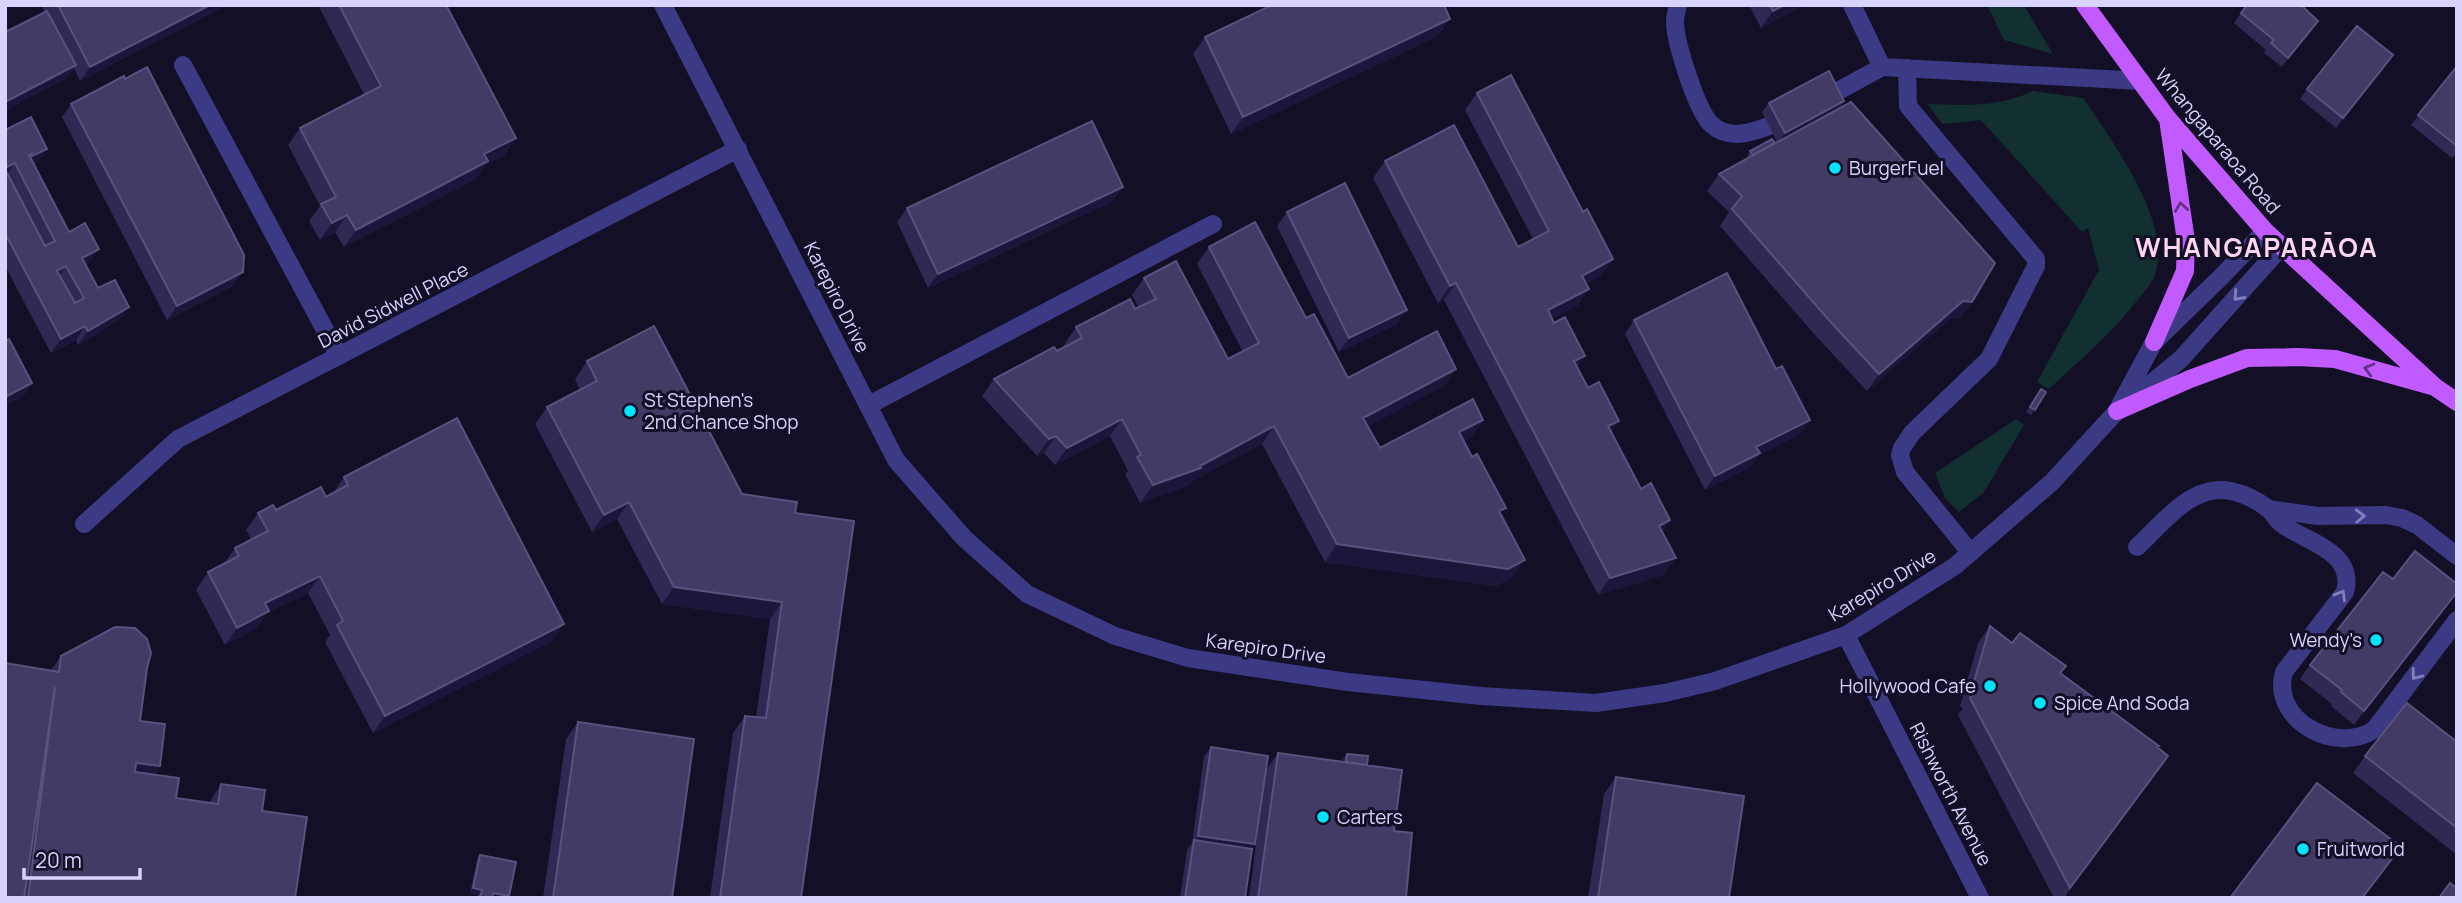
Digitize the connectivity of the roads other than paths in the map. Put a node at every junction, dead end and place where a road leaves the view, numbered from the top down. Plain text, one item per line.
1 (663, 5) edge
2 (1678, 5) edge
3 (1852, 5) edge
4 (2085, 5) edge
5 (183, 65) dead end
6 (1882, 67) junction
7 (1907, 68) junction
8 (2141, 81) junction
9 (1829, 96) edge
10 (2168, 119) junction
11 (1769, 126) edge
12 (738, 149) junction
13 (1213, 224) dead end
14 (2265, 230) junction
15 (2283, 245) junction
16 (2154, 342) junction
17 (339, 356) junction
18 (2435, 387) junction
19 (2457, 402) edge
20 (869, 405) junction
21 (2117, 411) junction
22 (2268, 509) junction
23 (84, 524) dead end
24 (2137, 547) dead end
25 (1970, 552) junction
26 (2457, 556) edge
27 (2457, 620) edge
28 (1846, 635) junction
29 (1980, 898) edge

1 - 12 street, Karepiro Drive
2 - 11 street
3 - 6 street
4 - 8 main road, Whangaparaoa Road
5 - 17 street
6 - 7 street
6 - 9 street
7 - 8 street
7 - 25 street
8 - 10 main road, Whangaparaoa Road
10 - 14 main road, Whangaparaoa Road
16 -> 10 main road
12 - 17 street, David Sidwell Place
12 - 20 street, Karepiro Drive
13 - 20 street
14 - 15 main road, Whangaparaoa Road
14 - 16 street, Karepiro Drive
15 - 18 main road, Whangaparaoa Road
15 -> 21 street, Karepiro Drive
16 - 21 street, Karepiro Drive
17 - 23 street, David Sidwell Place
18 - 19 main road, Whangaparaoa Road
18 -> 21 main road
20 - 28 street, Karepiro Drive
21 - 25 street, Karepiro Drive
22 - 24 street
22 -> 26 street
27 -> 22 street
25 - 28 street, Karepiro Drive
28 - 29 street, Rishworth Avenue

